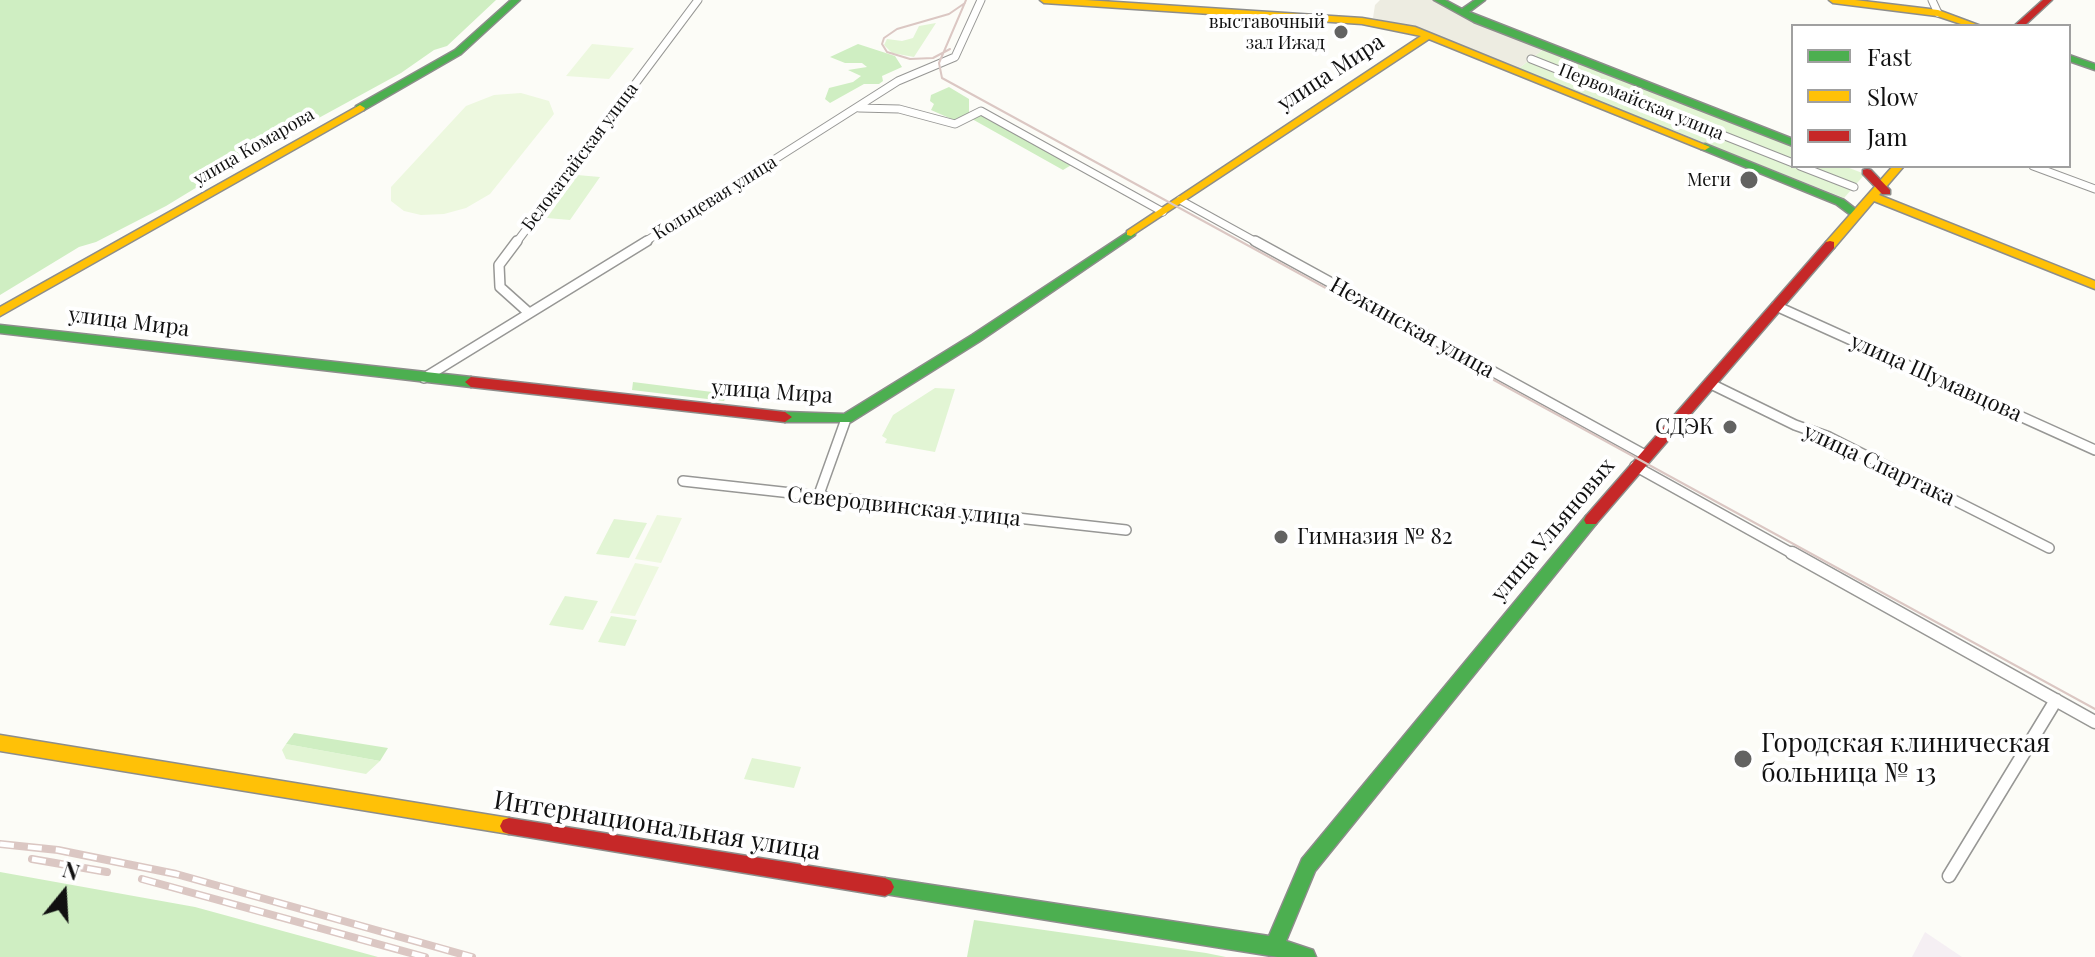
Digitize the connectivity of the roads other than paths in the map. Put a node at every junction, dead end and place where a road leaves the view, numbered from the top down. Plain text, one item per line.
1 (516, 0) edge
2 (698, 0) edge
3 (981, 0) edge
4 (1044, 0) edge
5 (1438, 0) edge
6 (1481, 0) edge
7 (1833, 0) edge
8 (2048, 0) edge
9 (1238, 6) edge
10 (1935, 6) edge
11 (1462, 13) junction
12 (1972, 24) edge
13 (2021, 24) edge
14 (1429, 35) junction
15 (1531, 59) dead end
16 (2071, 59) edge
17 (2095, 67) edge
18 (857, 108) junction
19 (1791, 142) edge
20 (1791, 162) edge
21 (1805, 168) edge
22 (1856, 168) edge
23 (2038, 168) edge
24 (1895, 170) edge
25 (1867, 172) junction
26 (1854, 187) dead end
27 (2095, 189) edge
28 (1877, 193) junction
29 (1180, 200) junction
30 (1840, 202) junction
31 (1163, 212) junction
32 (1856, 214) junction
33 (2095, 275) edge
34 (2095, 285) edge
35 (1776, 306) junction
36 (0, 312) edge
37 (529, 313) junction
38 (0, 329) edge
39 (424, 378) junction
40 (1709, 383) junction
41 (846, 419) junction
42 (2095, 450) edge
43 (1640, 460) junction
44 (683, 481) dead end
45 (818, 497) junction
46 (1126, 530) dead end
47 (2049, 548) dead end
48 (2056, 700) junction
49 (2095, 722) edge
50 (0, 743) edge
51 (1949, 876) dead end
52 (1274, 946) junction
53 (1306, 957) edge

1 - 36 main road, улица Комарова
2 - 37 street, Белокатайская улица
3 - 18 street, Кольцевая улица
4 - 9 main road, Первомайская улица
5 - 11 main road, Первомайская улица
6 - 11 main road
7 - 10 main road
8 - 13 main road
9 - 14 main road, Первомайская улица
10 - 12 main road
11 - 19 main road, Первомайская улица
14 - 29 main road, улица Мира
14 - 30 main road, Первомайская улица
15 - 20 street
16 - 17 main road
18 - 31 street
18 - 37 street, Кольцевая улица
21 - 26 street
22 - 25 main road
23 - 27 street
24 - 25 main road
24 - 28 main road, улица Ульяновых
25 - 28 main road
28 - 30 main road
28 - 32 main road, улица Ульяновых
28 - 33 main road
28 - 34 main road
29 - 31 main road, улица Мира
29 - 43 street, Нежинская улица
30 - 32 main road, Первомайская улица
31 - 41 main road, улица Мира
32 - 35 main road, улица Ульяновых
35 - 40 main road, улица Ульяновых
35 - 42 street, улица Шумавцова
37 - 39 street, Кольцевая улица
38 - 39 main road, улица Мира
39 - 41 main road, улица Мира
40 - 43 main road, улица Ульяновых
40 - 47 street, улица Спартака
41 - 45 street
43 - 48 street, Нежинская улица
43 - 52 main road, улица Ульяновых
44 - 45 street, Северодвинская улица
45 - 46 street, Северодвинская улица
48 - 49 street, Нежинская улица
48 - 51 street
50 - 52 main road, Интернациональная улица
52 - 53 main road, Интернациональная улица

